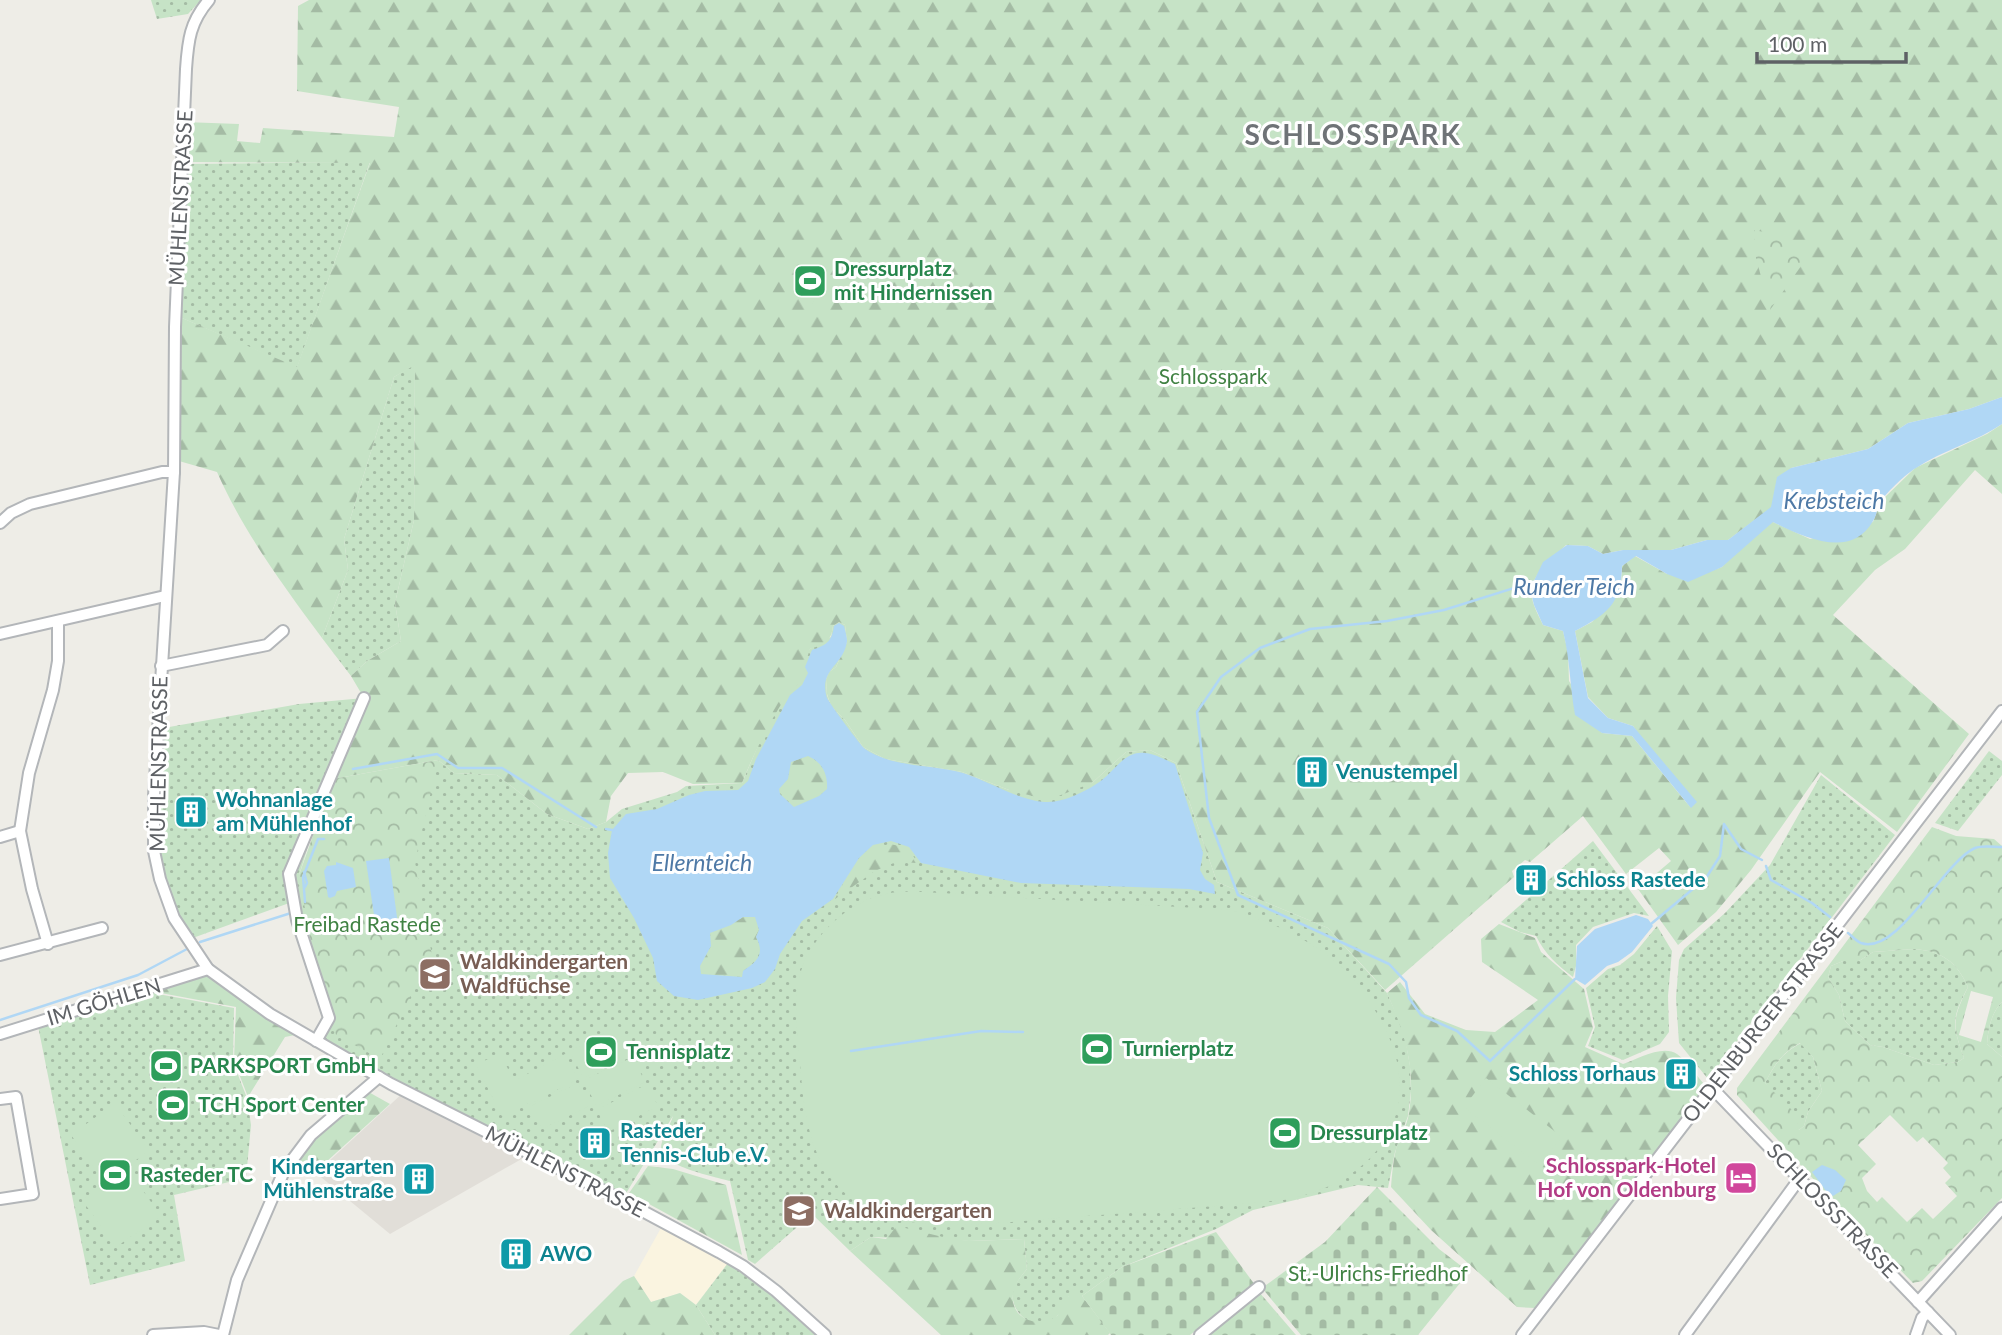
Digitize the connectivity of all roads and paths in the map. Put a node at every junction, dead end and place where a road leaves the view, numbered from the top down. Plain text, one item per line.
1 (209, 0) edge
2 (174, 472) junction
3 (0, 523) edge
4 (165, 596) junction
5 (58, 621) junction
6 (283, 631) dead end
7 (0, 634) edge
8 (161, 666) junction
9 (365, 698) dead end
10 (2002, 710) edge
11 (20, 831) junction
12 (0, 836) edge
13 (102, 928) dead end
14 (48, 944) junction
15 (0, 956) edge
16 (208, 969) junction
17 (0, 1034) edge
18 (316, 1041) junction
19 (379, 1077) junction
20 (1713, 1089) junction
21 (0, 1099) edge
22 (1800, 1178) junction
23 (0, 1199) edge
24 (2002, 1208) edge
25 (1259, 1287) dead end
26 (1918, 1302) junction
27 (1928, 1312) junction
28 (153, 1335) edge
29 (221, 1335) edge
30 (825, 1335) edge
31 (1200, 1335) edge
32 (1522, 1335) edge
33 (1685, 1335) edge
34 (1916, 1335) edge
35 (1950, 1335) edge

1 - 2 street, MÜHLENSTRASSE
2 - 3 street
2 - 4 street, MÜHLENSTRASSE
4 - 5 street
4 - 8 street, MÜHLENSTRASSE
5 - 7 street
5 - 11 street
6 - 8 street
8 - 16 street, MÜHLENSTRASSE
9 - 18 street
10 - 20 street, OLDENBURGER STRASSE
11 - 12 street
11 - 14 street
13 - 14 street
14 - 15 street
16 - 17 street, IM GÖHLEN
16 - 18 street, MÜHLENSTRASSE
18 - 19 street, MÜHLENSTRASSE
19 - 29 street
19 - 30 street, MÜHLENSTRASSE
20 - 22 street, SCHLOSSSTRASSE
20 - 32 street, OLDENBURGER STRASSE
21 - 23 street
22 - 26 street, SCHLOSSSTRASSE
22 - 33 street
24 - 26 street
25 - 31 street
26 - 27 street, SCHLOSSSTRASSE
27 - 34 street
27 - 35 street, SCHLOSSSTRASSE
28 - 29 street

